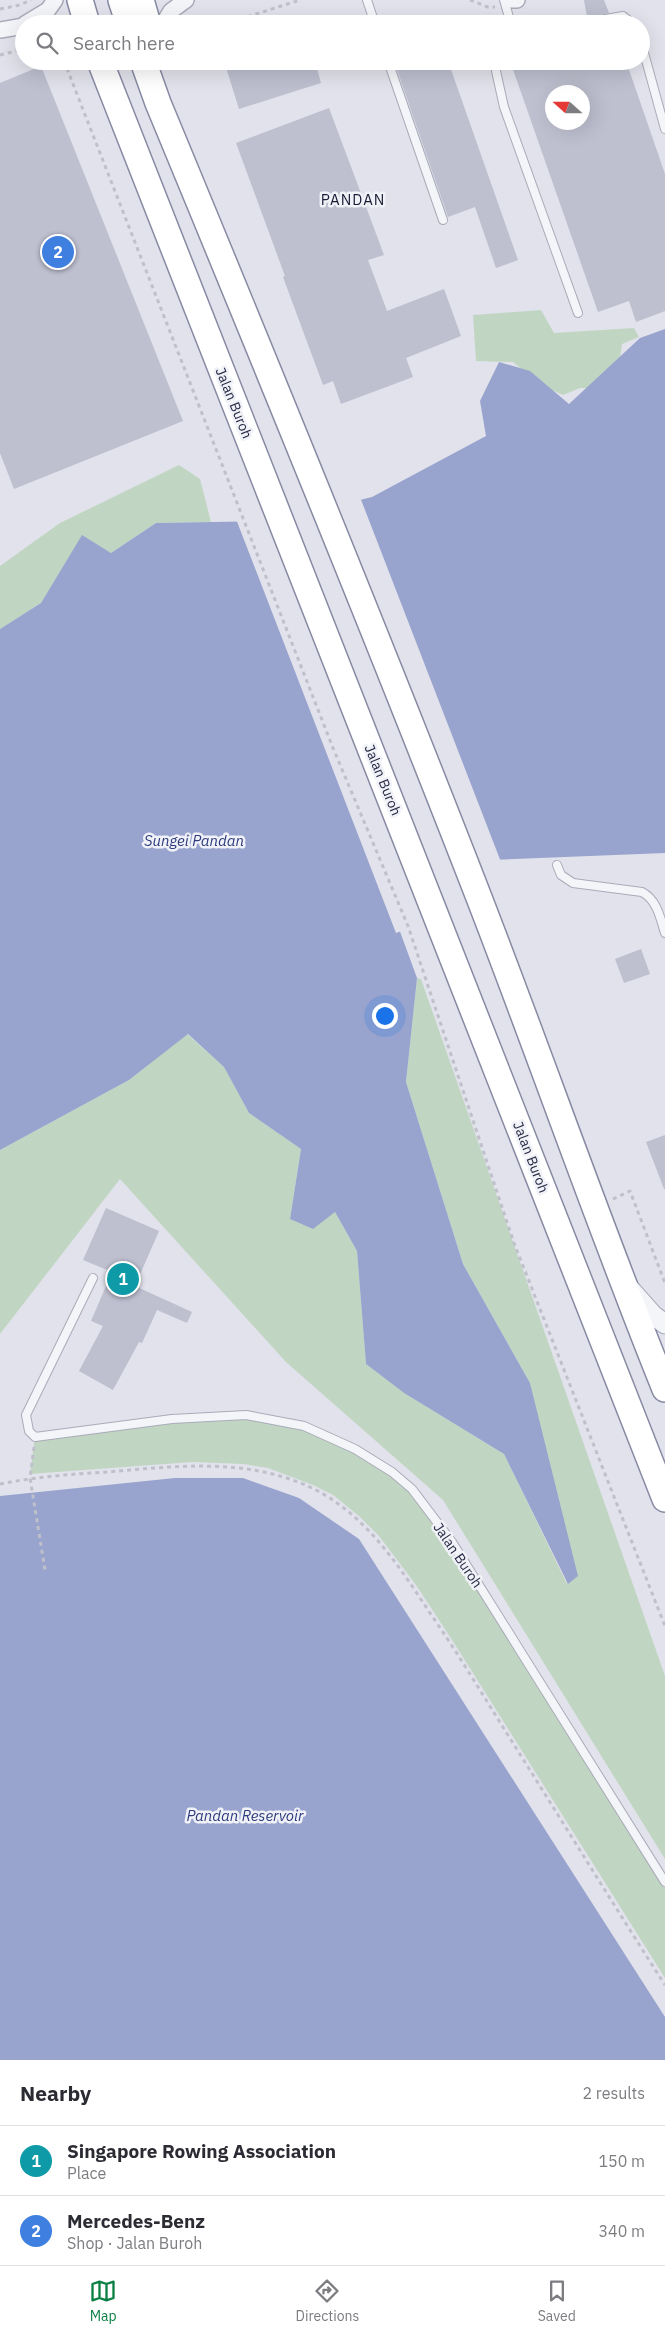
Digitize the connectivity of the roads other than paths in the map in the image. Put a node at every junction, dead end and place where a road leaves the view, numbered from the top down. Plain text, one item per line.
1 (55, 0) edge
2 (80, 0) edge
3 (120, 0) edge
4 (141, 0) edge
5 (186, 0) edge
6 (367, 0) edge
7 (509, 2) edge
8 (40, 15) edge
9 (84, 15) edge
10 (126, 15) edge
11 (145, 15) edge
12 (169, 15) edge
13 (372, 15) edge
14 (510, 15) edge
15 (15, 27) edge
16 (0, 30) edge
17 (104, 70) edge
18 (145, 70) edge
19 (161, 70) edge
20 (391, 70) edge
21 (496, 70) edge
22 (649, 70) edge
23 (158, 103) junction
24 (665, 129) edge
25 (442, 220) dead end
26 (578, 313) dead end
27 (557, 865) dead end
28 (665, 933) edge
29 (618, 1274) junction
30 (93, 1278) dead end
31 (665, 1324) edge
32 (665, 1390) edge
33 (665, 1499) edge
34 (665, 1882) edge

1 - 8 street
2 - 9 highway
3 - 10 highway
4 - 11 highway
5 - 12 street
6 - 13 lane
7 - 14 lane
15 - 16 street
17 - 33 highway, Jalan Buroh
18 - 23 highway
19 - 23 highway
20 - 25 lane
21 - 26 lane
22 - 24 lane
23 - 29 highway
27 - 28 lane
29 - 31 street
29 - 32 highway
30 - 34 lane, Jalan Buroh

